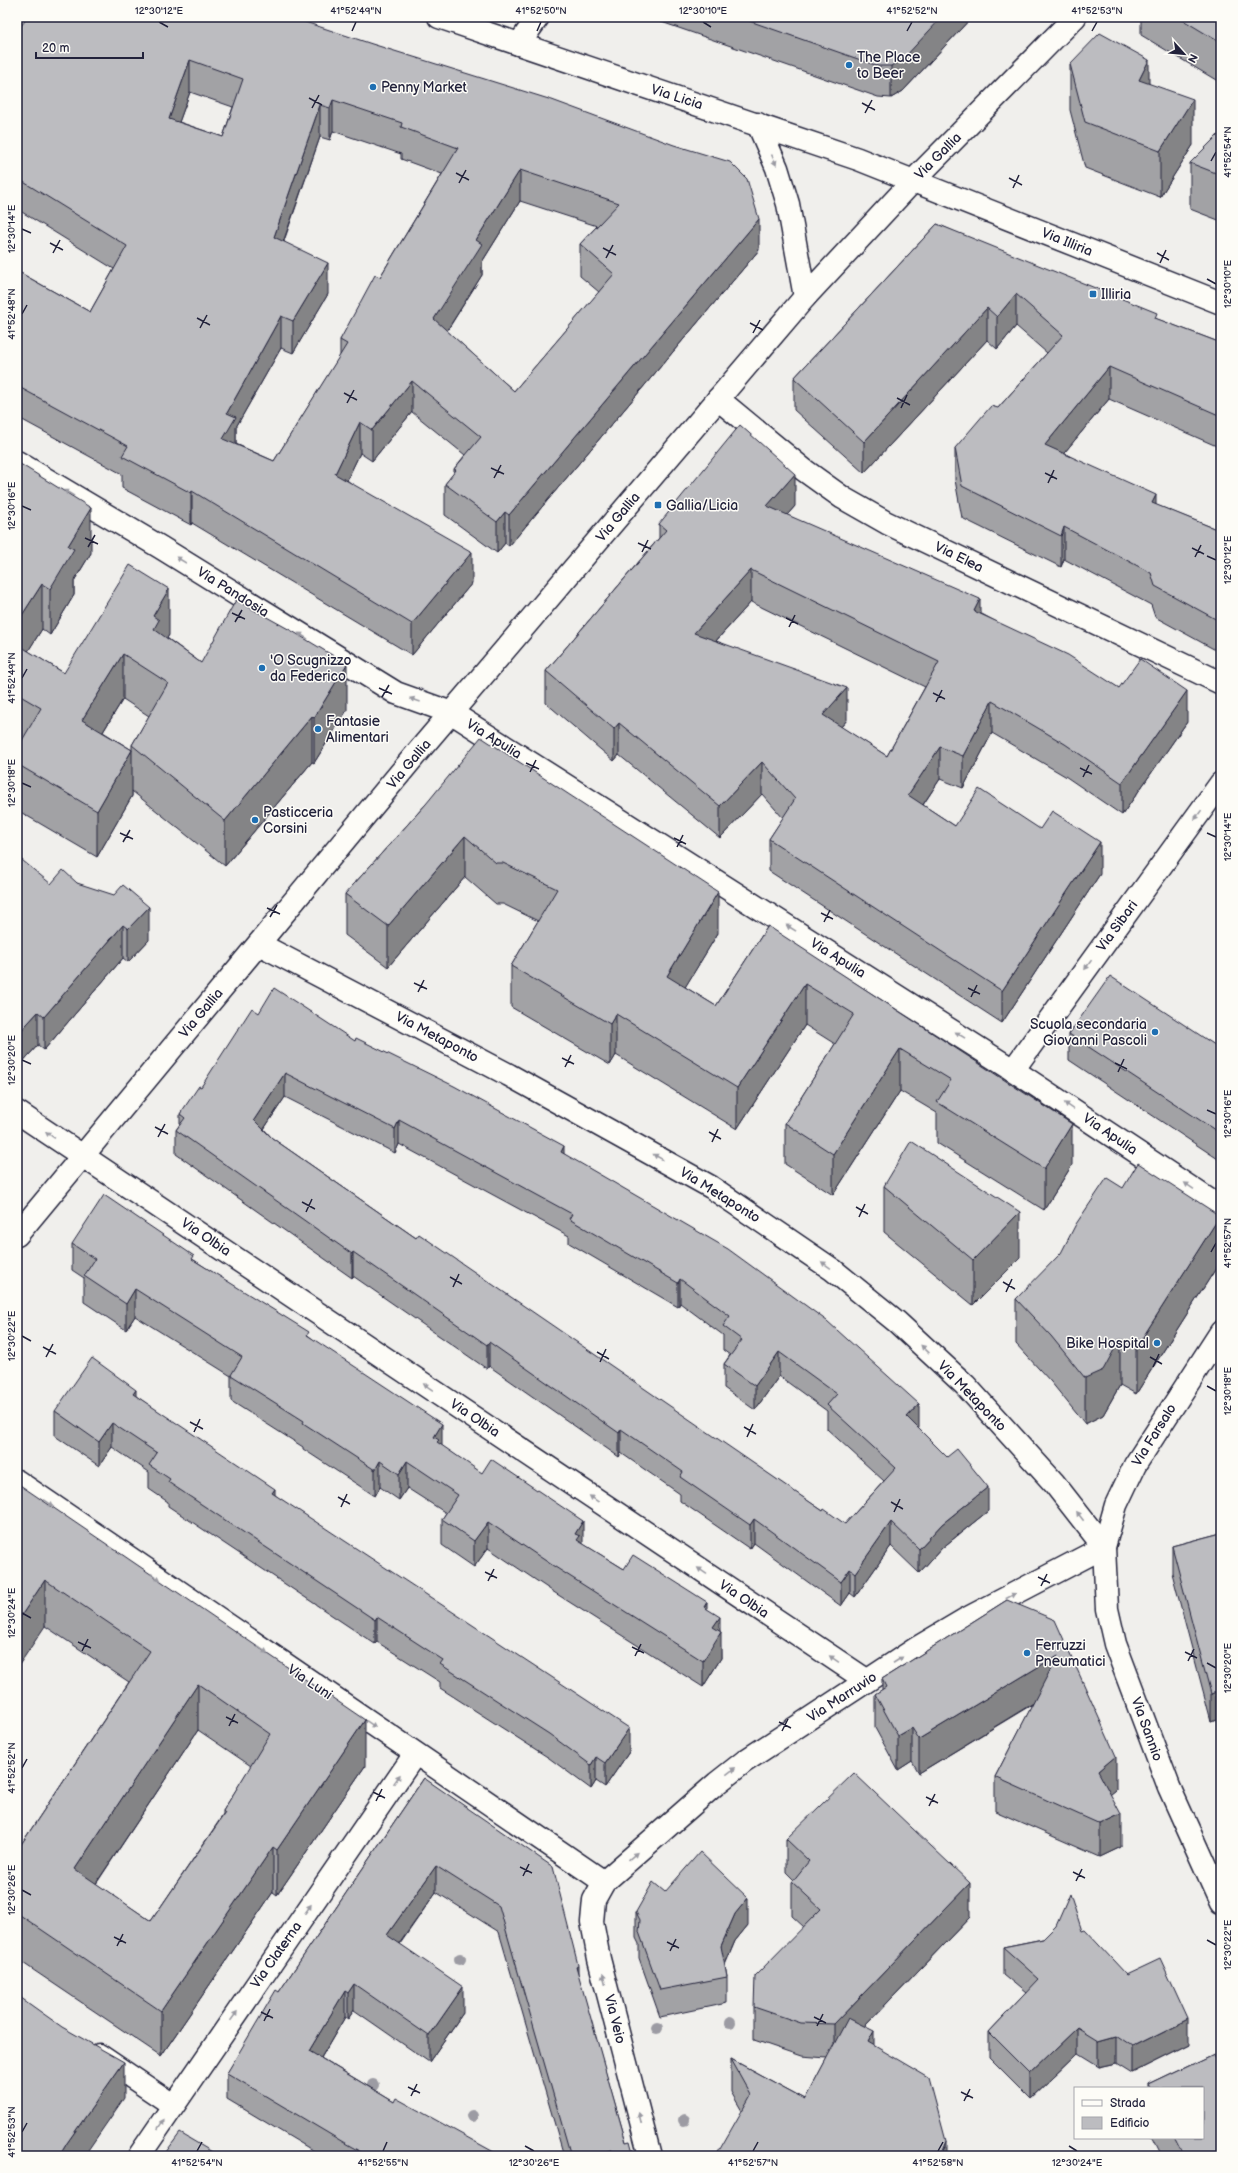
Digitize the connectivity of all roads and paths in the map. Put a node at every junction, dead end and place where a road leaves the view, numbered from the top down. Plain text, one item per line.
1 (439, 17) edge
2 (538, 17) edge
3 (1075, 17) edge
4 (520, 44) junction
5 (758, 124) junction
6 (913, 181) junction
7 (806, 297) junction
8 (1221, 303) edge
9 (718, 399) junction
10 (17, 462) edge
11 (1221, 683) edge
12 (452, 713) junction
13 (1221, 783) edge
14 (259, 944) junction
15 (1014, 1070) junction
16 (17, 1112) edge
17 (83, 1157) junction
18 (1221, 1208) edge
19 (17, 1235) edge
20 (1221, 1332) edge
21 (17, 1481) edge
22 (1104, 1547) junction
23 (866, 1680) junction
24 (415, 1754) junction
25 (604, 1882) junction
26 (1221, 1902) edge
27 (83, 2044) edge
28 (173, 2105) junction
29 (139, 2156) edge
30 (650, 2156) edge

1 - 4 street, Via Licia
2 - 4 street
3 - 6 street, Via Gallia
4 - 5 street, Via Licia
5 - 6 street, Via Licia
5 -> 7 street
6 - 7 street, Via Gallia
6 - 8 street, Via Illiria
7 - 9 street, Via Gallia
9 - 11 street, Via Elea
9 - 12 street, Via Gallia
12 -> 10 street, Via Pandosia
12 - 14 street, Via Gallia
15 -> 12 street, Via Apulia
13 -> 15 street, Via Sibari
14 - 17 street, Via Gallia
22 -> 14 street, Via Metaponto
18 -> 15 street, Via Apulia
17 -> 16 street, Via Olbia
17 - 19 street, Via Gallia
23 -> 17 street, Via Olbia
20 - 22 street, Via Farsalo
21 -> 24 street, Via Luni
23 -> 22 street, Via Marruvio
22 - 26 street, Via Sannio
25 -> 23 street, Via Marruvio
24 - 25 street, Via Luni
28 -> 24 street, Via Claterna
30 -> 25 street, Via Veio
27 - 28 street
29 -> 28 street, Via Claterna

